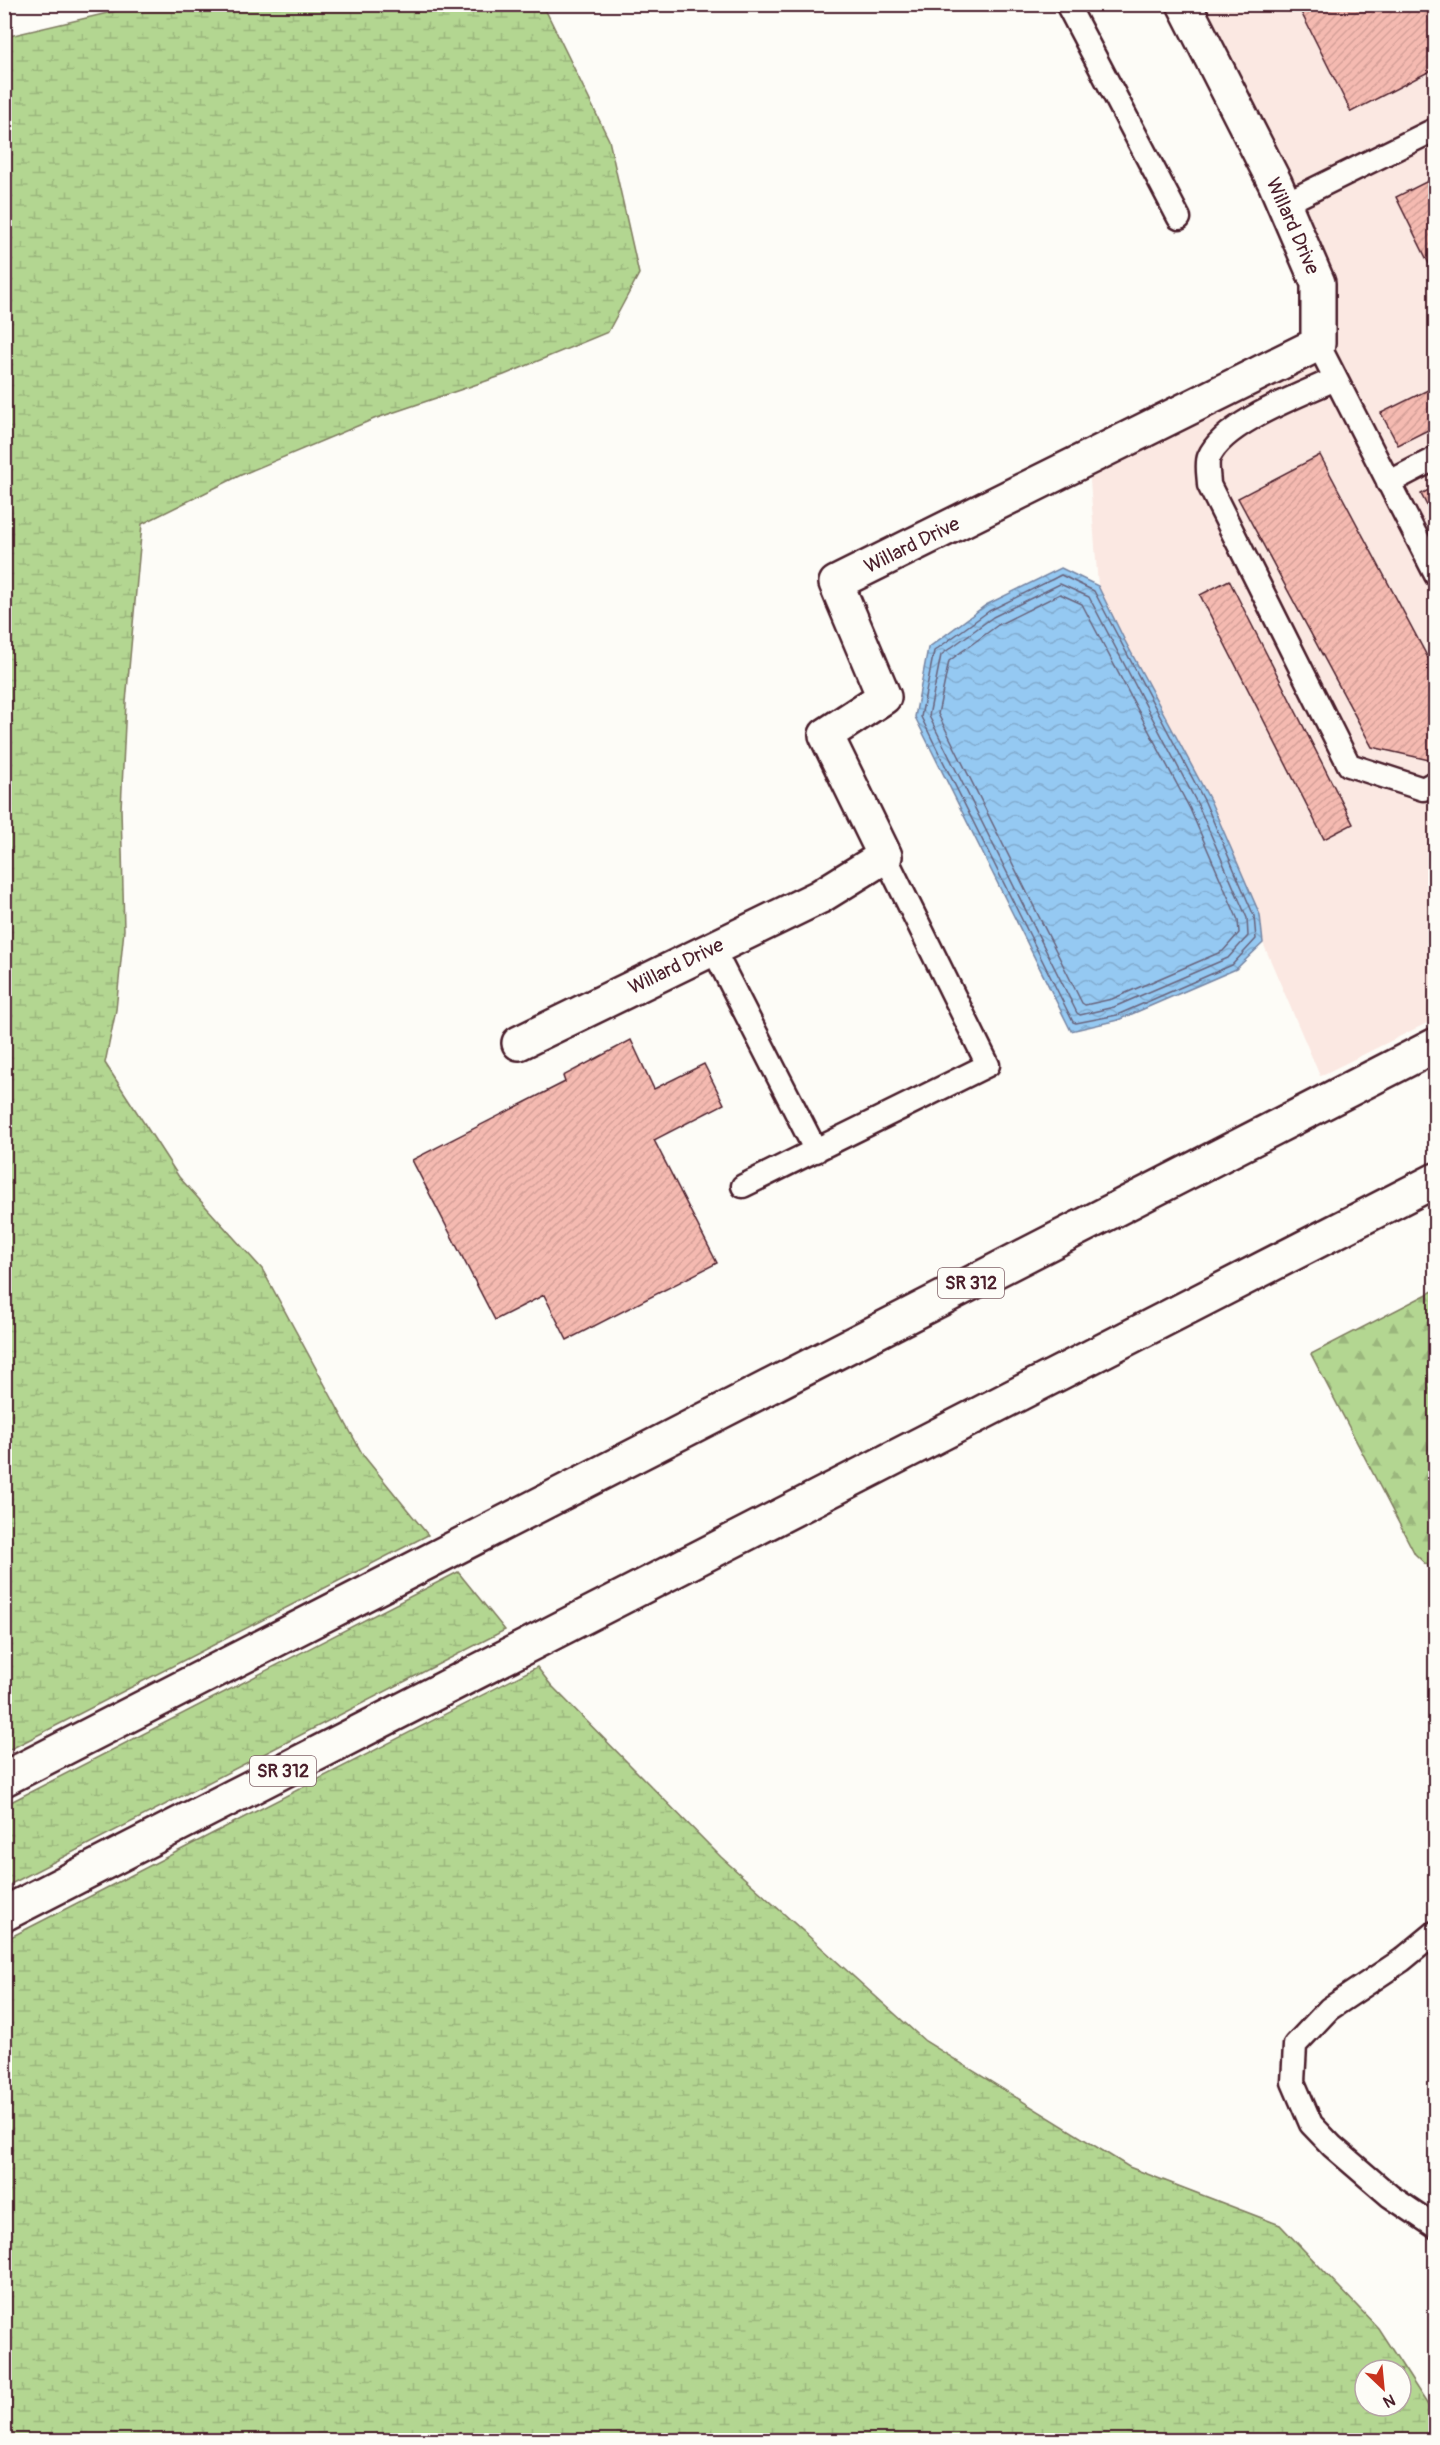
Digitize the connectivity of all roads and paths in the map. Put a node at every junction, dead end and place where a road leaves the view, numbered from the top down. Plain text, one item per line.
1 (1067, 4) edge
2 (1184, 4) edge
3 (1436, 129) edge
4 (1284, 204) junction
5 (1179, 218) dead end
6 (1318, 344) junction
7 (1335, 379) junction
8 (1436, 458) edge
9 (1388, 483) junction
10 (1432, 560) edge
11 (1436, 782) edge
12 (885, 856) junction
13 (713, 949) junction
14 (519, 1043) dead end
15 (1436, 1046) edge
16 (816, 1150) junction
17 (1436, 1180) edge
18 (743, 1186) dead end
19 (4, 1779) edge
20 (4, 1914) edge
21 (1436, 1932) edge
22 (1436, 2228) edge

1 - 5 lane
2 - 4 main road, Willard Drive
3 - 4 lane
4 - 6 main road, Willard Drive
6 - 7 lane
6 - 12 main road, Willard Drive
7 - 9 lane
7 - 11 lane
8 - 9 lane
9 - 10 lane
12 - 13 main road, Willard Drive
12 - 16 lane
13 - 14 main road, Willard Drive
13 - 16 lane
15 - 19 main road, SR 312
16 - 18 lane
17 - 20 main road, SR 312
21 - 22 lane

